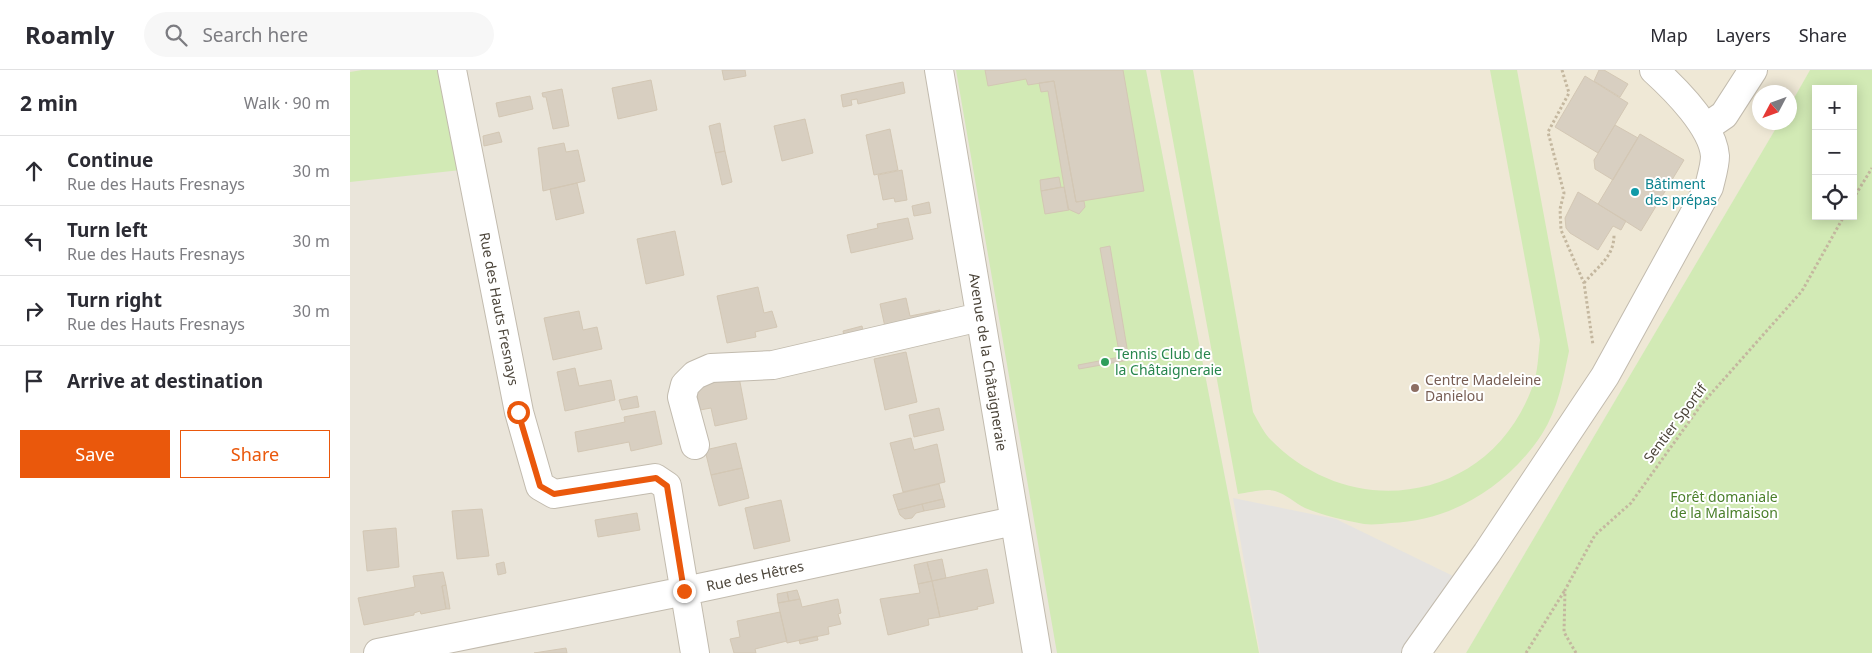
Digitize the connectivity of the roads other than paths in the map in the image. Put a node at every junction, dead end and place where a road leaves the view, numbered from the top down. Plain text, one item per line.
1 (452, 70) edge
2 (939, 70) edge
3 (1654, 70) edge
4 (1753, 70) edge
5 (1705, 128) junction
6 (980, 317) junction
7 (695, 444) dead end
8 (1014, 520) junction
9 (684, 591) junction
10 (378, 653) edge
11 (695, 653) edge
12 (1038, 653) edge
13 (1416, 653) edge

1 - 9 street, Rue des Hauts Fresnays
2 - 6 street, Avenue de la Châtaigneraie
3 - 5 street
4 - 5 street
5 - 13 street
6 - 7 street
6 - 8 street, Avenue de la Châtaigneraie
8 - 9 street, Rue des Hêtres
8 - 12 street, Avenue de la Châtaigneraie
9 - 10 street, Rue des Hêtres
9 - 11 street, Rue des Hauts Fresnays

